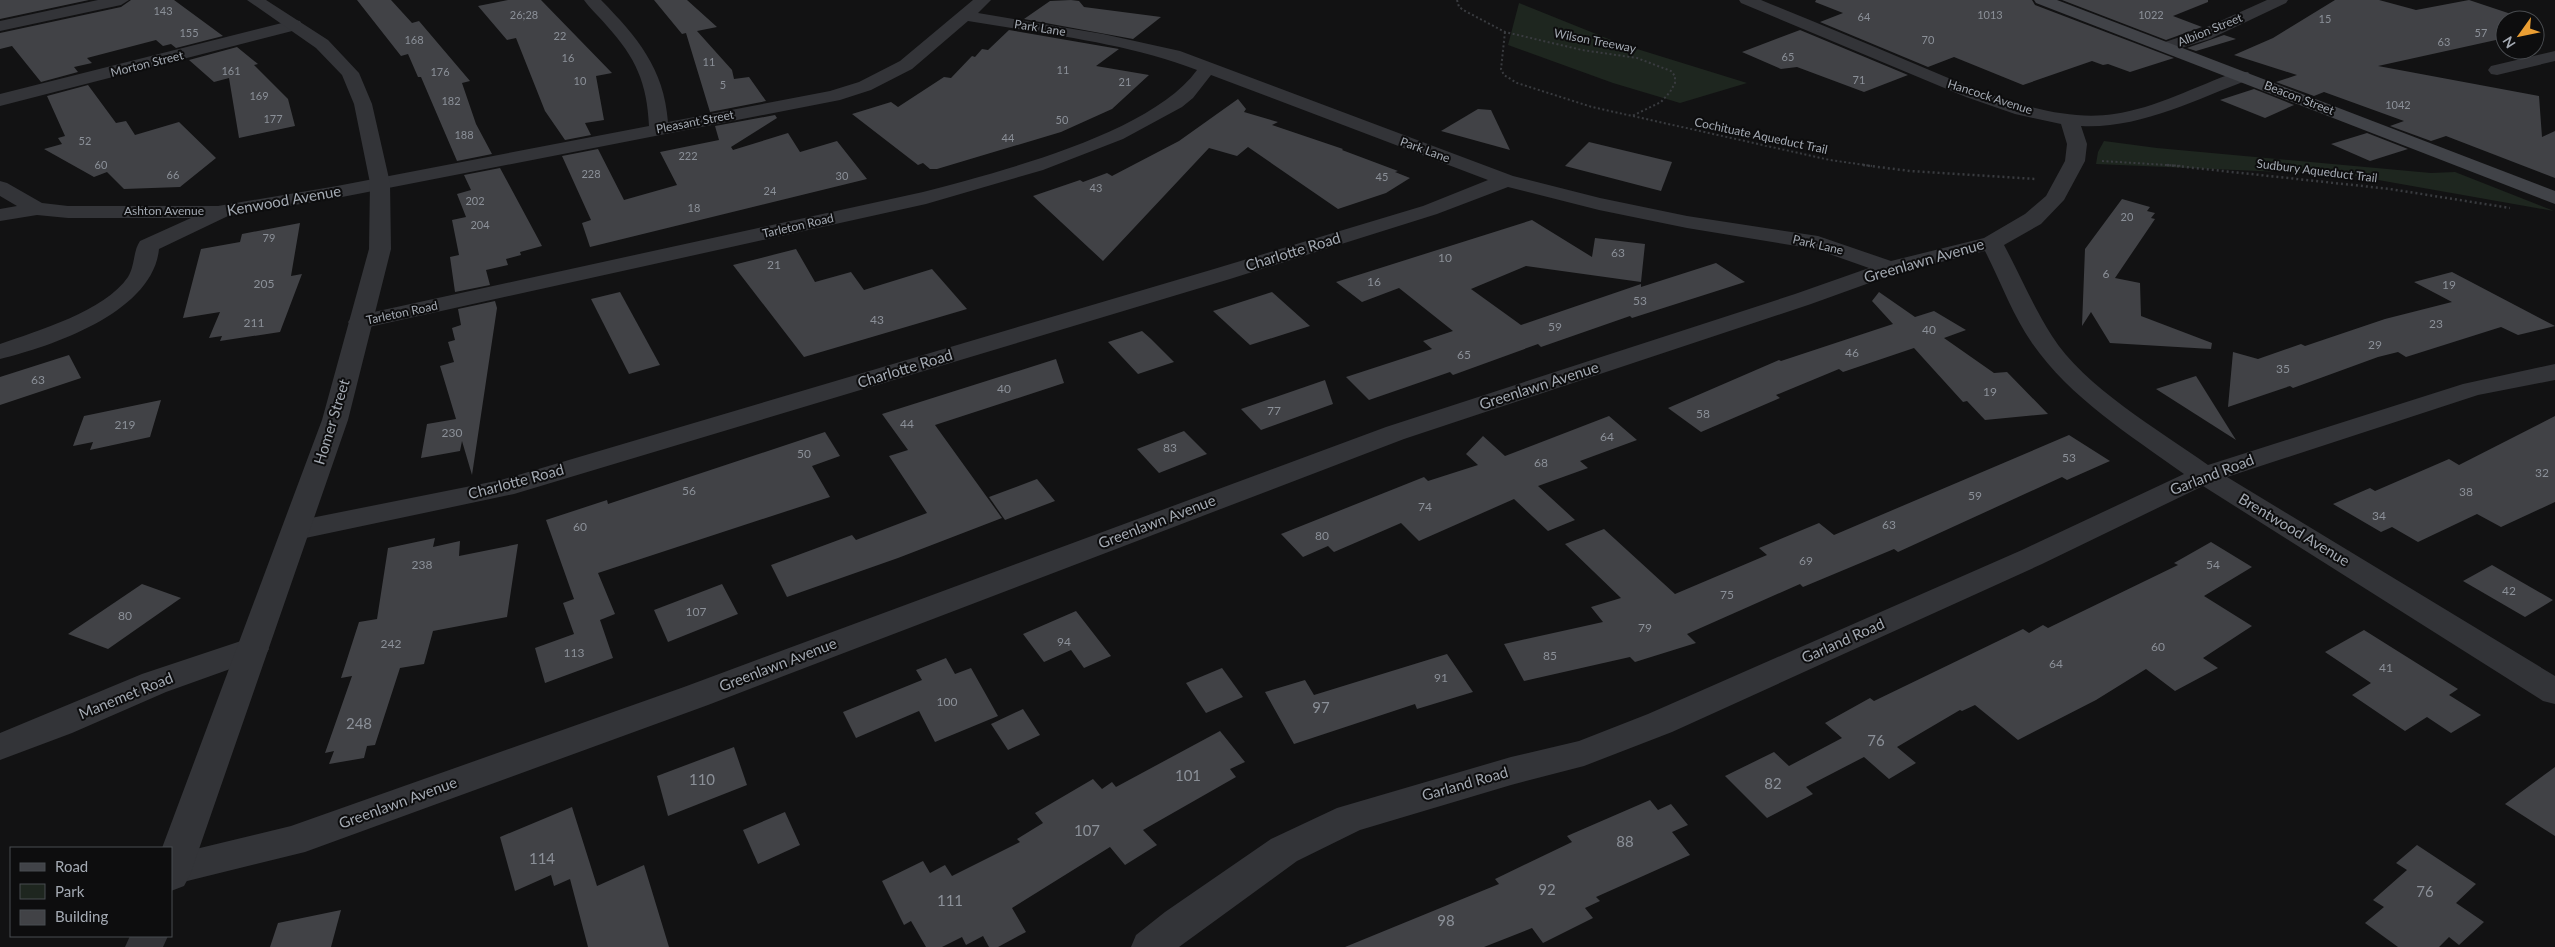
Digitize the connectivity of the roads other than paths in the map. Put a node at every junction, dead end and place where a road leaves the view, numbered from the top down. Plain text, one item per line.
1 (121, 0) edge
2 (254, 0) edge
3 (592, 0) edge
4 (1747, 0) edge
5 (2042, 0) edge
6 (2280, 0) edge
7 (973, 5) edge
8 (294, 24) junction
9 (0, 26) edge
10 (2168, 48) junction
11 (2555, 56) edge
12 (1208, 67) junction
13 (2497, 70) dead end
14 (2242, 76) junction
15 (0, 100) edge
16 (2069, 118) junction
17 (659, 130) junction
18 (1506, 180) junction
19 (380, 183) junction
20 (0, 187) edge
21 (2555, 198) edge
22 (37, 209) junction
23 (222, 211) junction
24 (106, 212) junction
25 (0, 215) edge
26 (1992, 242) junction
27 (148, 246) junction
28 (1889, 268) junction
29 (360, 322) junction
30 (0, 352) edge
31 (2555, 372) edge
32 (2204, 475) junction
33 (296, 530) junction
34 (253, 649) junction
35 (2555, 692) edge
36 (0, 746) edge
37 (172, 873) edge
38 (1150, 947) edge

1 - 9 street
2 - 8 street, Homer Street
3 - 17 street
4 - 16 street, Hancock Avenue
5 - 10 main road, Beacon Street
6 - 10 street, Albion Street
7 - 12 street, Park Lane
7 - 17 street, Pleasant Street
8 - 15 street, Morton Street
8 - 19 street, Homer Street
10 - 14 main road, Beacon Street
11 - 13 street
12 - 18 street, Park Lane
12 - 29 street, Tarleton Road
14 - 16 street, Hancock Avenue
14 - 21 main road, Beacon Street
16 - 26 street, Greenlawn Avenue
17 - 19 street, Pleasant Street
18 - 28 street, Park Lane
18 - 33 street, Charlotte Road
19 - 23 street, Kenwood Avenue
19 - 29 street, Homer Street
20 - 22 street, Ashton Avenue
22 - 24 street, Ashton Avenue
22 - 25 street
23 - 24 street, Ashton Avenue
23 - 27 street, Kenwood Avenue
24 - 27 street, Ashton Avenue
26 - 28 street, Greenlawn Avenue
26 - 32 street, Brentwood Avenue
27 - 30 street
28 - 37 street, Greenlawn Avenue
29 - 33 street, Homer Street
31 - 32 street, Garland Road
32 - 35 street, Brentwood Avenue
32 - 38 street, Garland Road
33 - 34 street, Homer Street
34 - 36 street, Manemet Road
34 - 37 street, Homer Street

